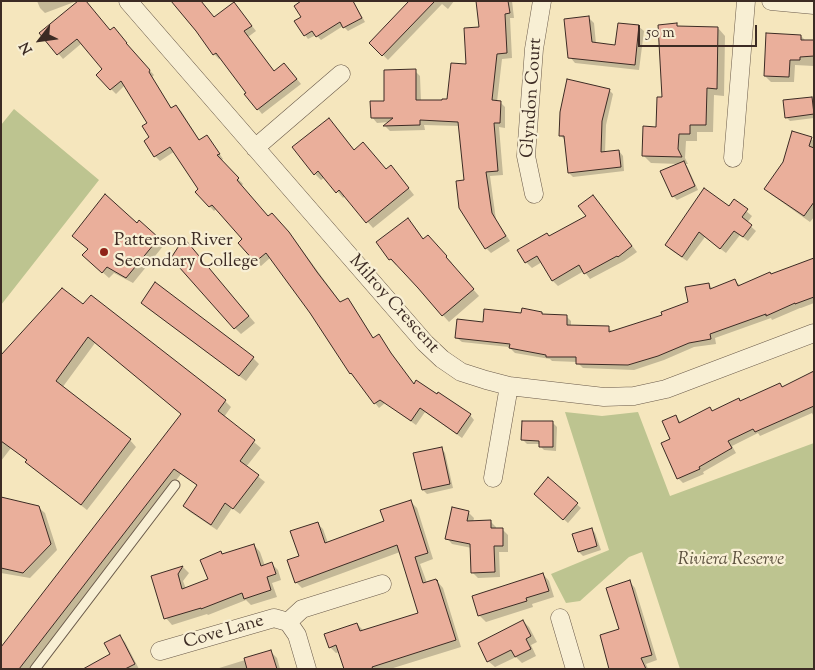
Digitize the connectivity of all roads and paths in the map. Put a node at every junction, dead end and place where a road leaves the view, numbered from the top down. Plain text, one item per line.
1 (128, 1) edge
2 (542, 1) edge
3 (746, 1) edge
4 (771, 1) edge
5 (814, 5) edge
6 (341, 74) dead end
7 (255, 148) junction
8 (733, 158) dead end
9 (534, 194) dead end
10 (814, 333) edge
11 (509, 386) junction
12 (494, 478) dead end
13 (174, 485) dead end
14 (382, 584) dead end
15 (560, 618) dead end
16 (288, 622) junction
17 (160, 652) dead end
18 (35, 669) edge
19 (307, 669) edge
20 (575, 669) edge

1 - 7 street, Milroy Crescent
2 - 9 street, Glyndon Court
3 - 8 street
4 - 5 street
6 - 7 street
7 - 11 street, Milroy Crescent
10 - 11 street, Milroy Crescent
11 - 12 street
13 - 18 lane
14 - 16 street, Cove Lane
15 - 20 street
16 - 17 street, Cove Lane
16 - 19 street, Cove Lane

